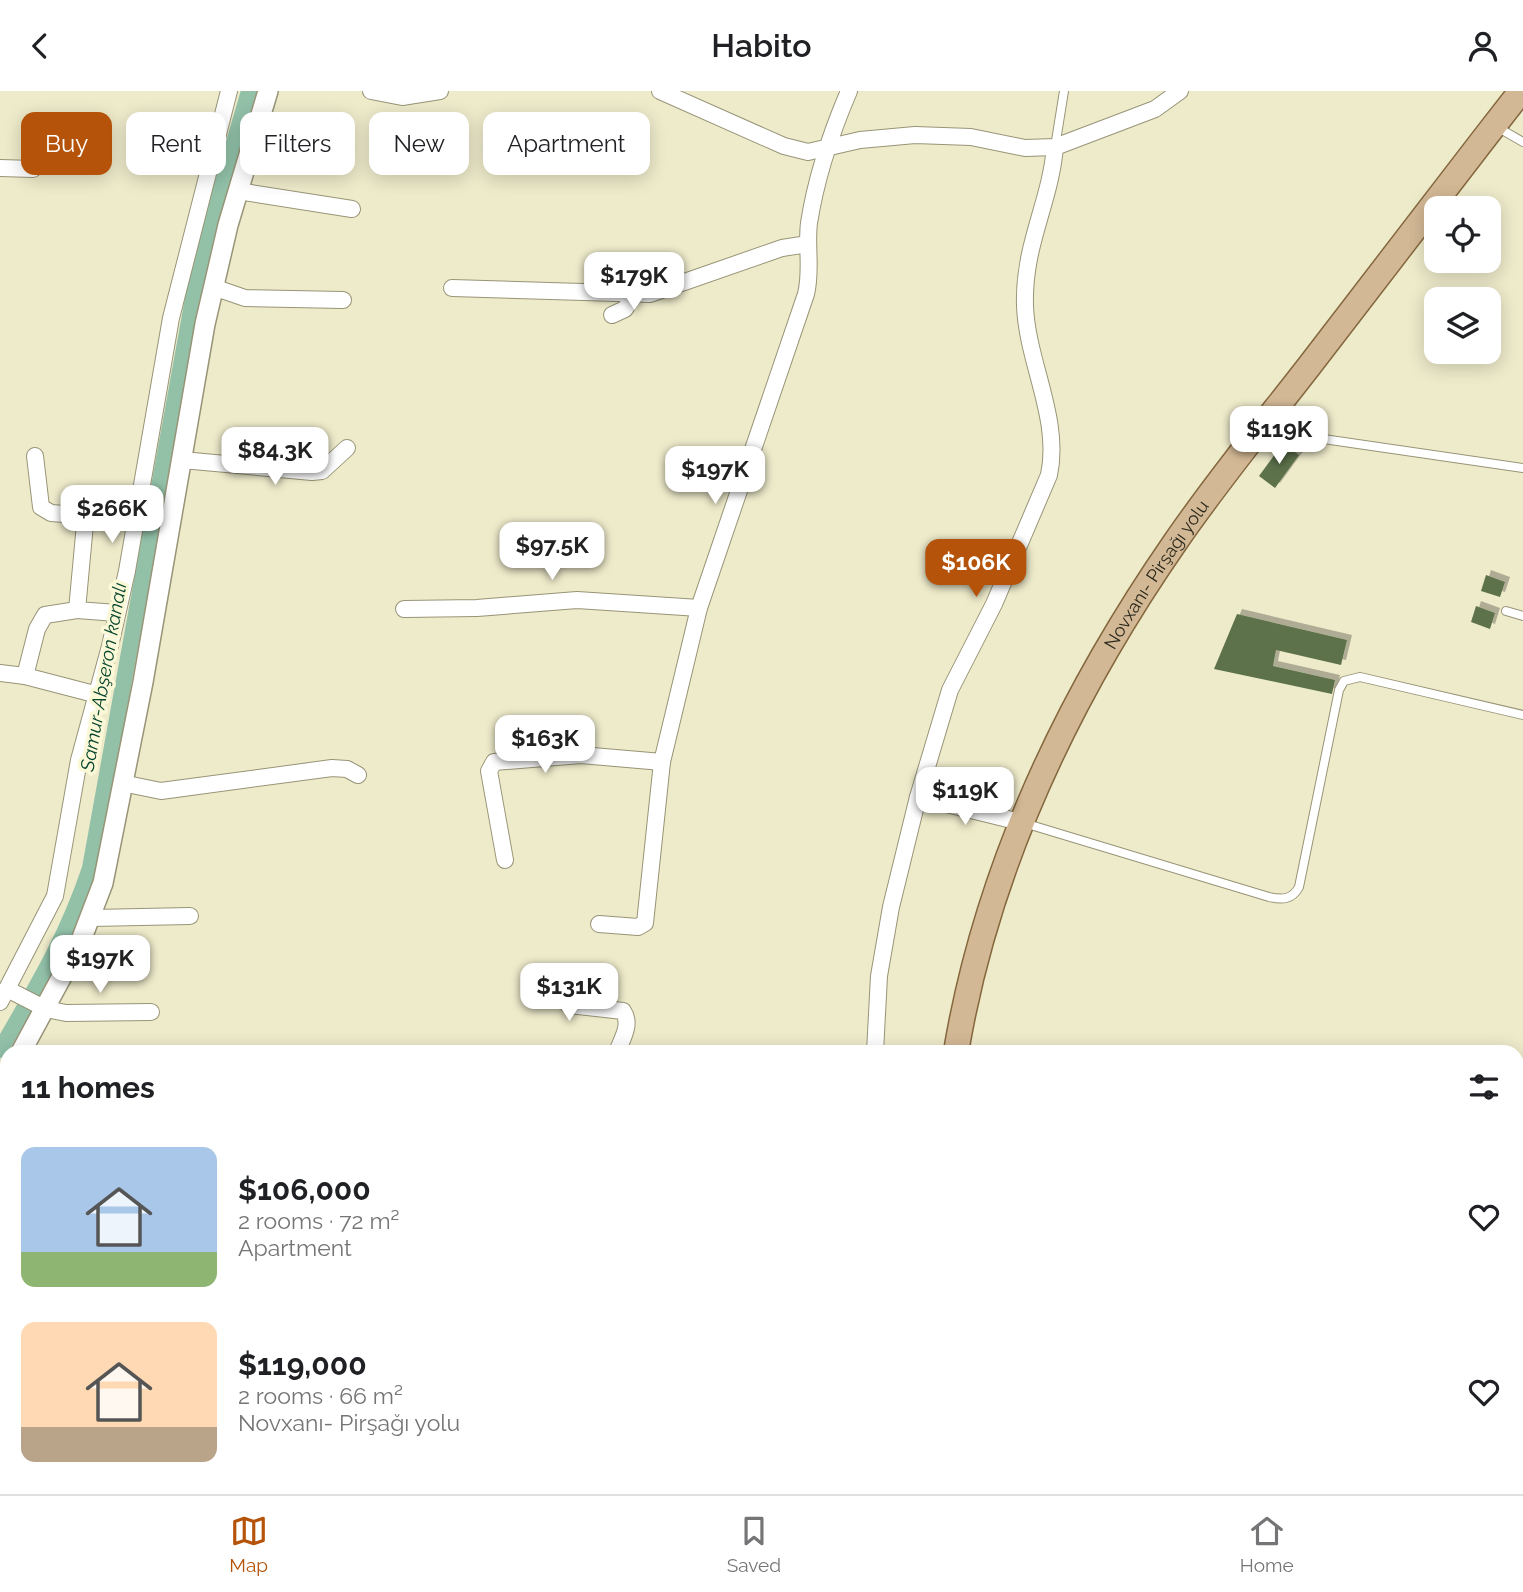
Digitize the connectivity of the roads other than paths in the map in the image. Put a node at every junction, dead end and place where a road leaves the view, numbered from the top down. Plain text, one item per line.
1 (229, 91) edge
2 (268, 91) edge
3 (371, 91) edge
4 (440, 91) edge
5 (660, 91) edge
6 (849, 91) edge
7 (1064, 91) edge
8 (1180, 91) edge
9 (1521, 91) edge
10 (1495, 125) junction
11 (1523, 142) edge
12 (1055, 147) junction
13 (826, 149) junction
14 (0, 168) edge
15 (21, 169) edge
16 (238, 191) junction
17 (352, 209) dead end
18 (808, 244) junction
19 (213, 287) junction
20 (452, 288) dead end
21 (634, 294) junction
22 (343, 300) dead end
23 (612, 315) dead end
24 (1268, 419) junction
25 (347, 448) dead end
26 (35, 456) dead end
27 (182, 460) junction
28 (1523, 468) edge
29 (699, 608) junction
30 (404, 609) dead end
31 (77, 610) junction
32 (1506, 611) dead end
33 (117, 613) junction
34 (1523, 616) edge
35 (0, 673) edge
36 (25, 676) junction
37 (98, 695) junction
38 (1523, 715) edge
39 (662, 762) junction
40 (358, 775) dead end
41 (122, 783) junction
42 (918, 797) junction
43 (1020, 822) junction
44 (505, 860) dead end
45 (190, 916) dead end
46 (92, 918) junction
47 (599, 924) dead end
48 (560, 976) dead end
49 (4, 996) edge
50 (46, 1009) junction
51 (150, 1012) dead end
52 (25, 1045) edge
53 (620, 1045) edge
54 (875, 1045) edge
55 (958, 1045) edge

1 - 33 street
2 - 16 street
3 - 4 street
5 - 13 street
6 - 13 street
7 - 12 lane
8 - 12 street
9 - 10 main road, Novxanı- Pirşağı yolu
10 - 11 lane
10 - 24 main road, Novxanı- Pirşağı yolu
12 - 13 street
12 - 42 street
13 - 18 street
14 - 15 street
16 - 17 street
16 - 19 street
18 - 21 street
18 - 29 street
19 - 22 street
19 - 27 street
20 - 21 street
21 - 23 street
24 - 28 lane
24 - 43 main road, Novxanı- Pirşağı yolu
25 - 27 street
26 - 31 street
27 - 41 street
29 - 30 street
29 - 39 street
31 - 33 street
31 - 36 street
32 - 34 lane
33 - 37 street
35 - 36 street
36 - 37 street
37 - 49 street
38 - 43 lane
39 - 44 street
39 - 47 street
40 - 41 street
41 - 46 street
42 - 43 street
42 - 54 street
43 - 55 main road, Novxanı- Pirşağı yolu
45 - 46 street
46 - 50 street
48 - 53 street
49 - 50 street
50 - 51 street
50 - 52 street

